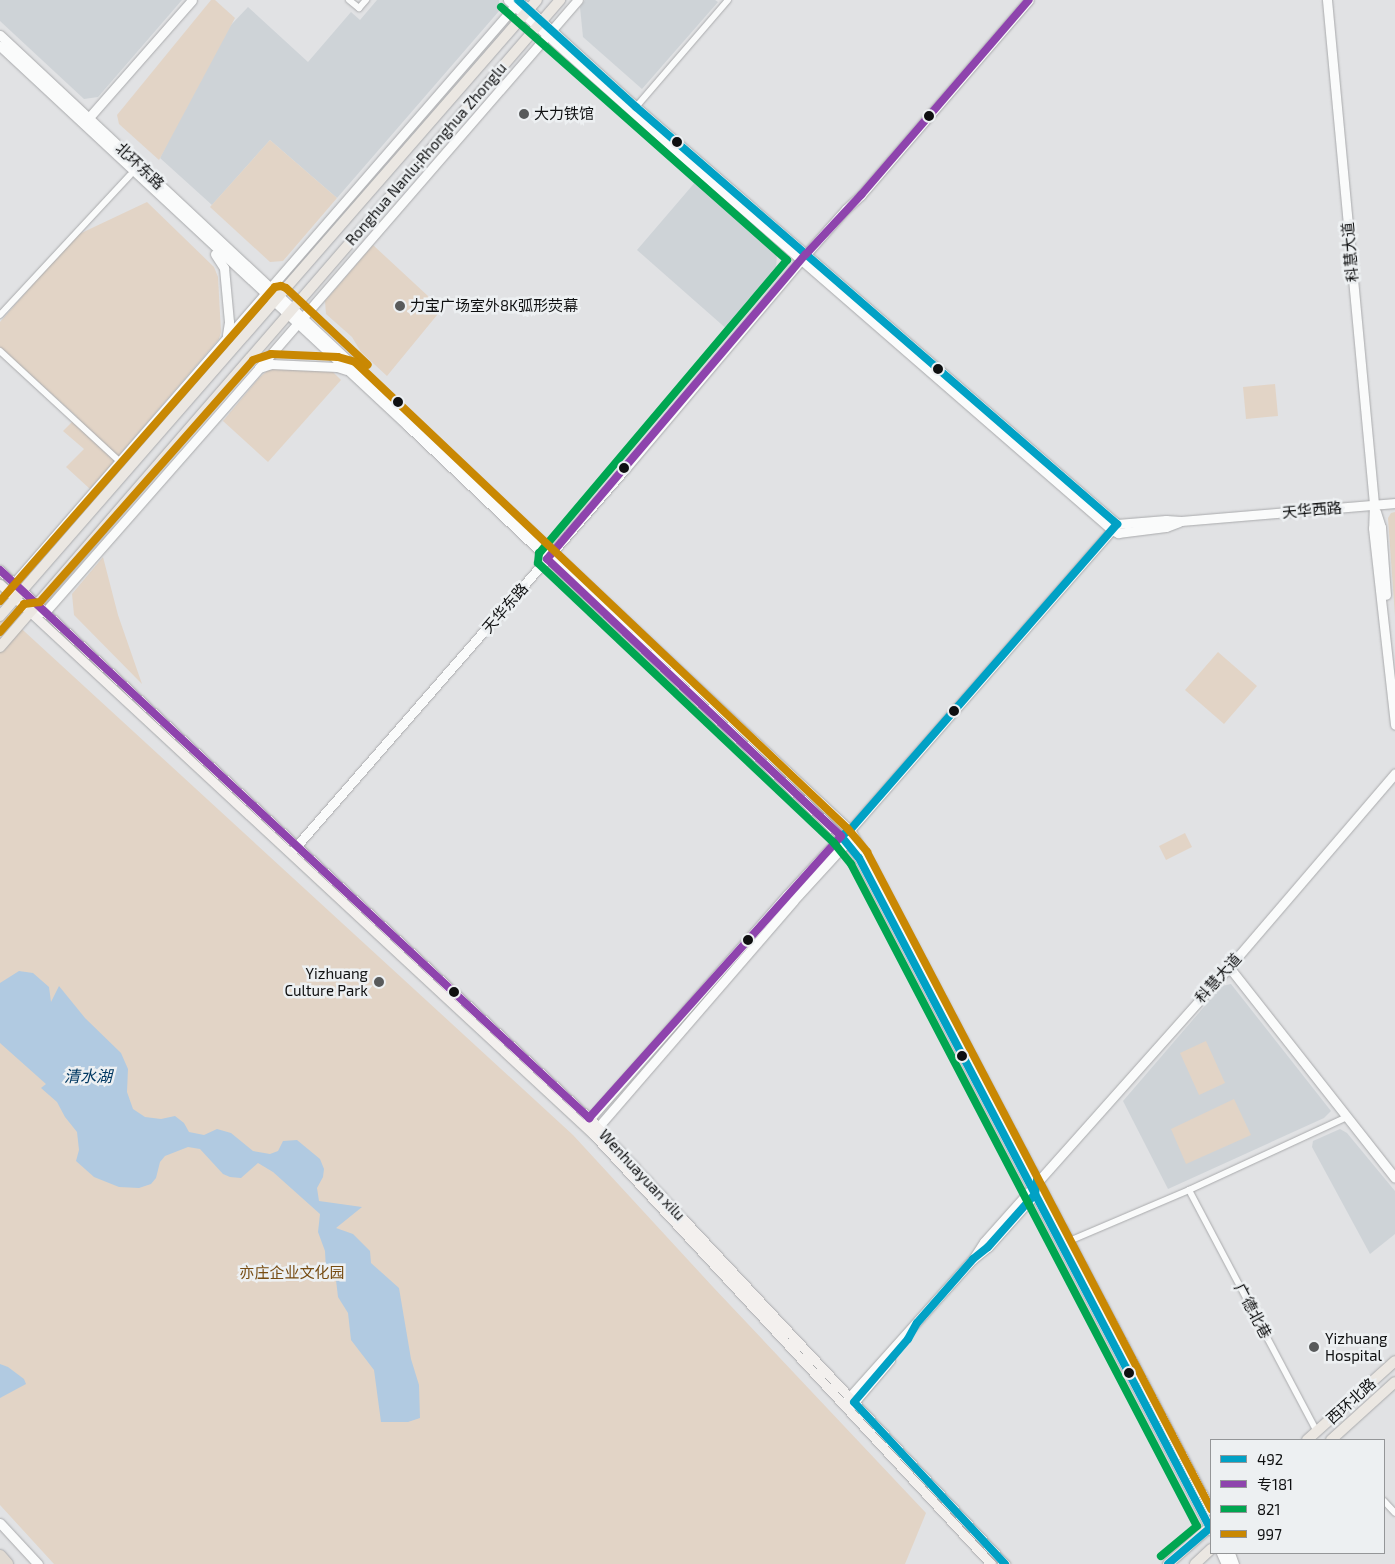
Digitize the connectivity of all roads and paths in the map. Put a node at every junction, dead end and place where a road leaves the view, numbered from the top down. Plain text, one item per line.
1 (192, 0) edge
2 (349, 0) edge
3 (366, 0) edge
4 (537, 0) edge
5 (560, 0) edge
6 (578, 0) edge
7 (728, 0) edge
8 (1029, 0) edge
9 (1327, 0) edge
10 (516, 1) edge
11 (527, 12) junction
12 (539, 24) junction
13 (549, 33) junction
14 (0, 35) edge
15 (0, 46) edge
16 (497, 92) junction
17 (468, 106) junction
18 (636, 106) junction
19 (86, 120) junction
20 (126, 163) junction
21 (130, 175) junction
22 (356, 206) junction
23 (332, 217) junction
24 (805, 258) junction
25 (268, 291) junction
26 (278, 300) junction
27 (290, 311) junction
28 (0, 315) edge
29 (299, 320) junction
30 (226, 338) junction
31 (0, 351) edge
32 (258, 368) junction
33 (349, 370) junction
34 (191, 378) junction
35 (222, 408) junction
36 (179, 412) junction
37 (196, 420) junction
38 (119, 461) junction
39 (1395, 503) edge
40 (98, 504) junction
41 (1374, 504) junction
42 (72, 516) junction
43 (1114, 527) junction
44 (554, 552) junction
45 (547, 560) junction
46 (0, 570) edge
47 (14, 583) junction
48 (0, 584) edge
49 (19, 594) junction
50 (34, 608) junction
51 (45, 612) junction
52 (0, 616) edge
53 (0, 647) edge
54 (1395, 725) edge
55 (1395, 773) edge
56 (850, 830) junction
57 (844, 839) junction
58 (294, 850) junction
59 (1229, 967) junction
60 (1347, 1117) junction
61 (586, 1122) junction
62 (596, 1130) junction
63 (1395, 1178) edge
64 (1035, 1188) junction
65 (1189, 1190) junction
66 (1069, 1241) junction
67 (1395, 1361) edge
68 (1395, 1382) edge
69 (848, 1403) junction
70 (1317, 1432) junction
71 (1308, 1439) edge
72 (1332, 1439) edge
73 (1385, 1503) edge
74 (1210, 1508) edge
75 (1395, 1513) edge
76 (0, 1523) edge
77 (1210, 1526) edge
78 (1210, 1529) edge
79 (1210, 1550) edge
80 (0, 1556) edge
81 (7, 1564) edge
82 (38, 1564) edge
83 (990, 1564) edge
84 (1004, 1564) edge
85 (1168, 1564) edge
86 (1195, 1564) edge

1 - 19 street
2 - 3 street
4 - 11 main road
5 - 12 main road, Ronghua Nanlu;Rhonghua Zhonglu
6 - 13 street
7 - 18 street
8 - 24 street, 天华东路
9 - 41 street, 科慧大道
10 - 11 street
10 - 23 street
11 - 12 street
11 - 22 main road
12 - 13 street
12 - 17 main road, Ronghua Nanlu;Rhonghua Zhonglu
13 - 16 street
13 - 18 street
13 - 24 street
14 - 19 street, 北环东路
15 - 19 street, 北环东路
16 - 17 street
16 - 29 street
17 - 27 main road, Ronghua Nanlu;Rhonghua Zhonglu
18 - 24 street
19 - 20 street, 北环东路
19 - 25 street, 北环东路
20 - 21 street
20 - 25 street, 北环东路
21 - 28 street
21 - 30 street
22 - 23 street
22 - 26 main road
23 - 25 street
24 - 43 street
24 - 44 street, 天华东路
25 - 26 street, 北环东路
25 - 30 street
26 - 27 street, 北环东路
26 - 36 main road
27 - 29 street, 北环东路
27 - 37 main road, Ronghua Nanlu;Rhonghua Zhonglu
29 - 32 street
29 - 33 street
29 - 44 street
30 - 34 street
31 - 38 street
32 - 33 street
32 - 35 street
33 - 45 street
34 - 36 street
34 - 38 street
35 - 37 street
35 - 51 street
36 - 40 main road
37 - 50 main road, Ronghua Nanlu;Rhonghua Zhonglu
38 - 42 street
39 - 41 street, 天华西路
40 - 42 street
40 - 49 main road
41 - 43 street, 天华西路
41 - 54 street, 科慧大道
42 - 47 street
43 - 56 street
44 - 45 street, 天华东路
44 - 56 street
45 - 57 street
45 - 58 street, 天华东路
46 - 47 main road
47 - 49 main road
48 - 49 main road
49 - 50 main road, Wenhuayuan xilu
49 - 52 main road
50 - 51 street
50 - 53 main road, Ronghua Nanlu;Rhonghua Zhonglu
50 - 58 main road, Wenhuayuan xilu
51 - 58 main road, Wenhuayuan xilu
55 - 59 street, 科慧大道
56 - 57 street
56 - 64 street
57 - 61 street
57 - 62 street
57 - 64 street
58 - 61 main road, Wenhuayuan xilu
59 - 60 street
59 - 64 street, 科慧大道
60 - 63 street
60 - 65 street
61 - 62 main road, Wenhuayuan xilu
62 - 69 main road, Wenhuayuan xilu
64 - 66 street
64 - 69 street, 科慧大道
64 - 77 street
65 - 66 street
65 - 70 street, 广德北巷
66 - 74 street
67 - 70 main road, 西环北路
68 - 72 main road, 西环北路
69 - 83 main road, Wenhuayuan xilu
69 - 84 main road, Wenhuayuan xilu
70 - 71 main road, 西环北路
73 - 75 street
76 - 82 street
78 - 85 main road
79 - 86 main road
80 - 81 highway

